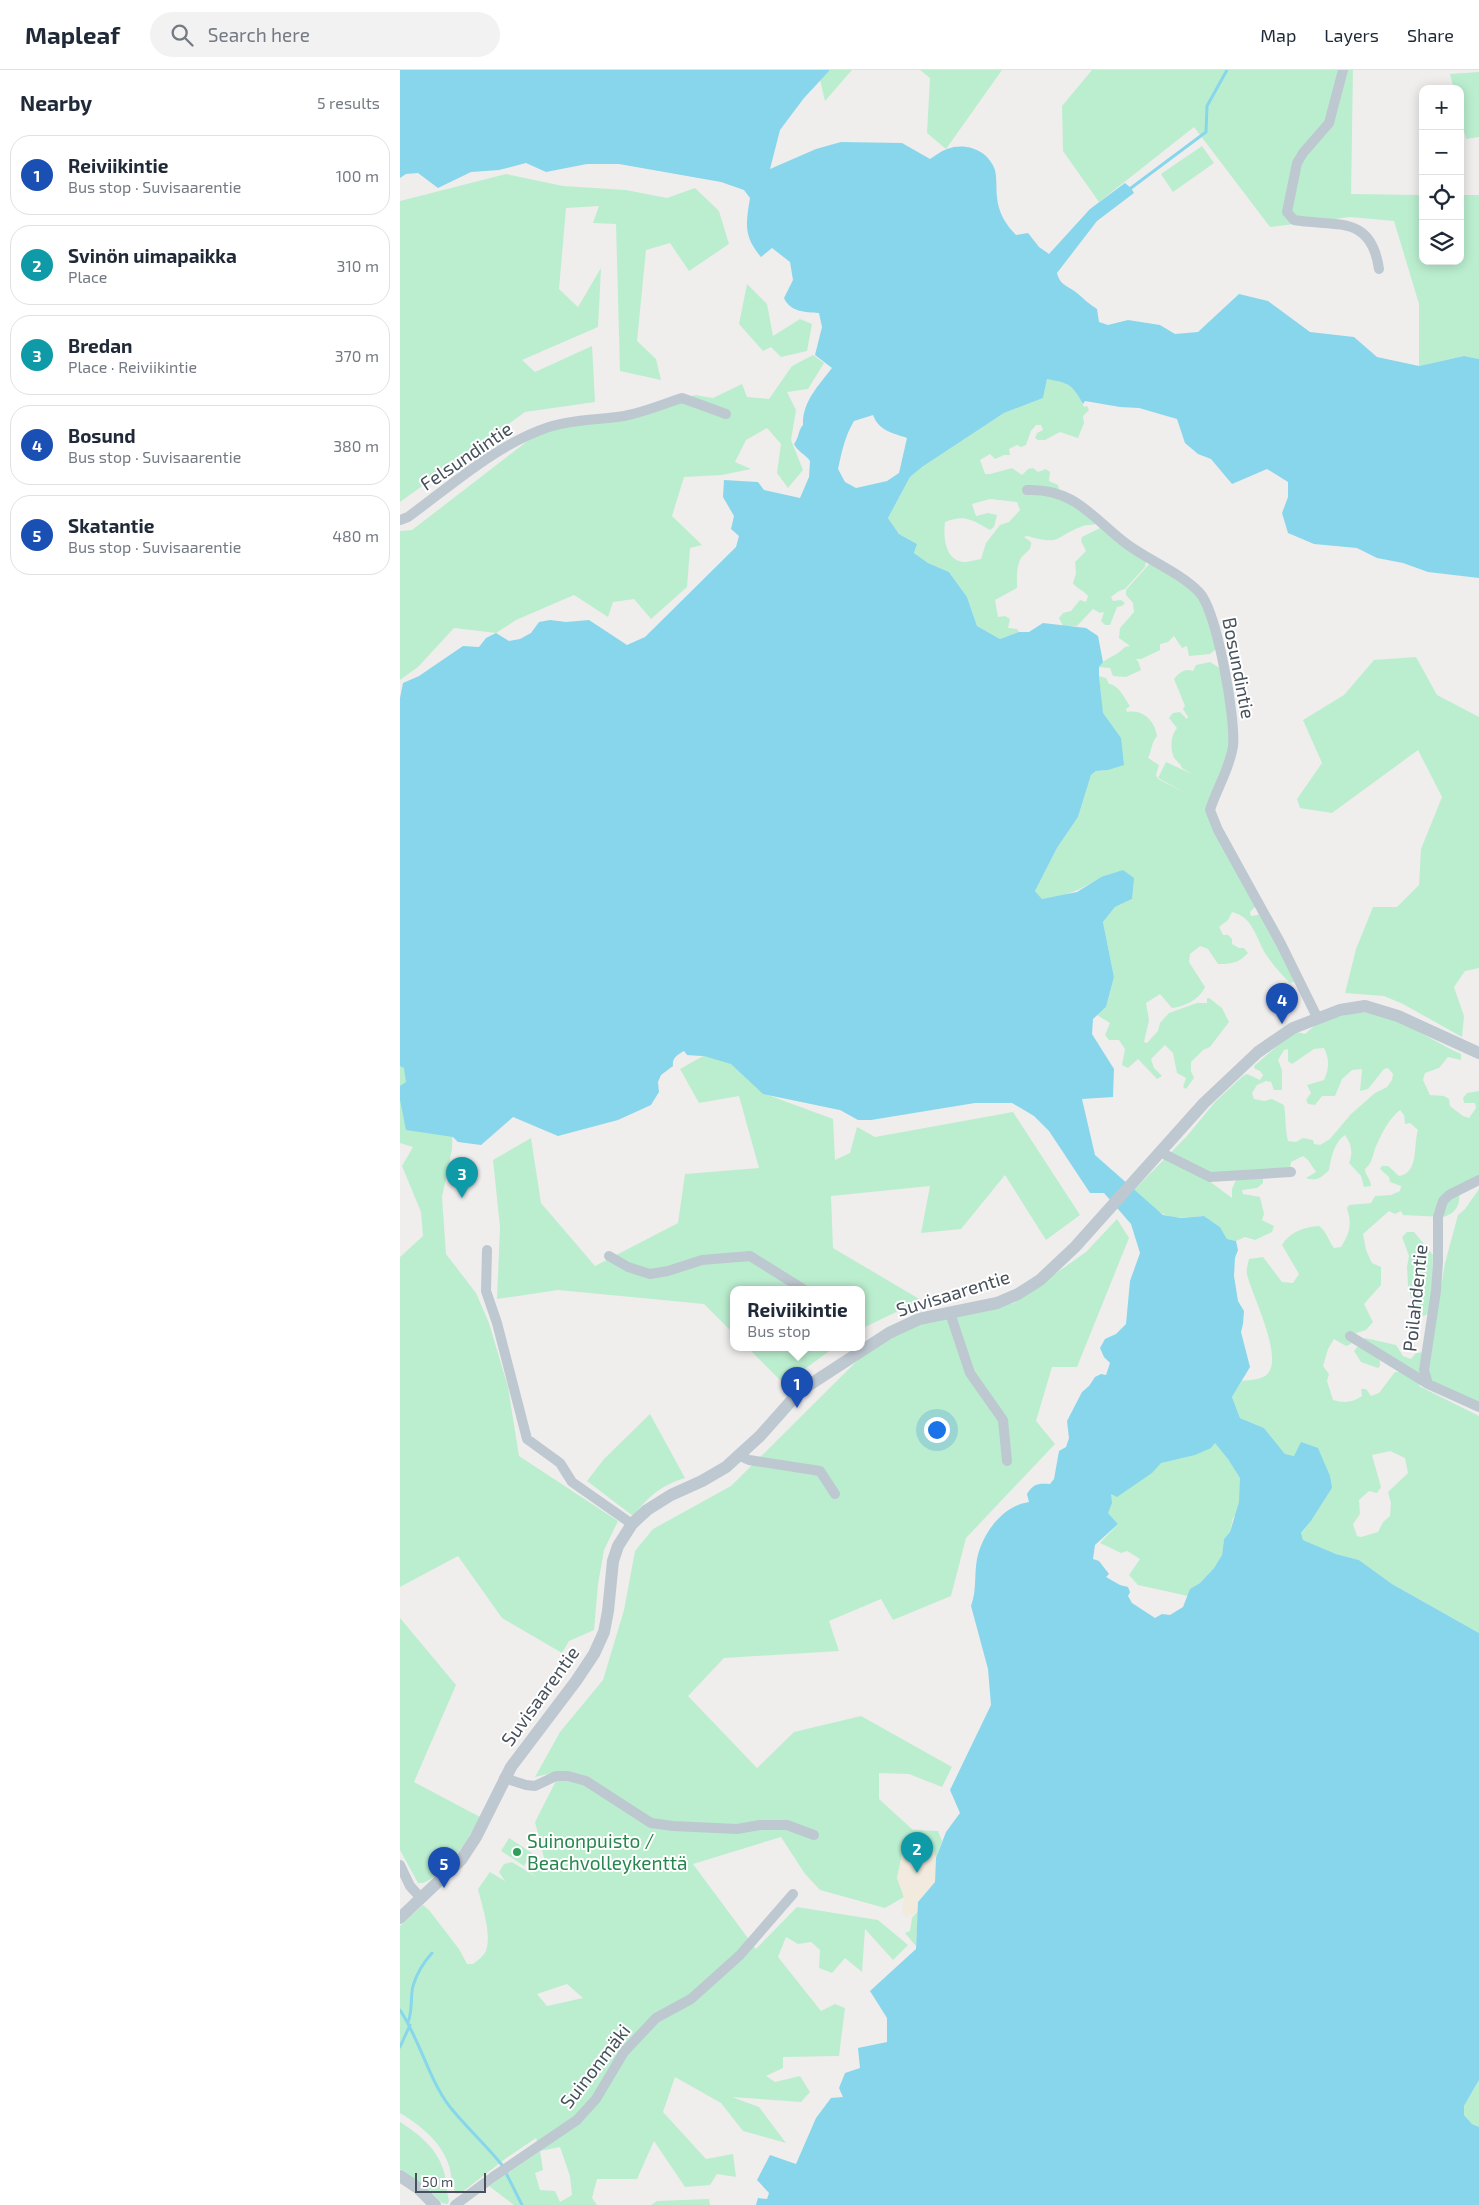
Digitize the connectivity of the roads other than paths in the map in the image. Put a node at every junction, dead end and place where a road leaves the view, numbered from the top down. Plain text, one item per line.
1 (1343, 70) edge
2 (1379, 269) dead end
3 (726, 414) dead end
4 (1027, 490) dead end
5 (400, 520) edge
6 (1317, 1017) junction
7 (1479, 1053) edge
8 (1160, 1152) junction
9 (1292, 1172) dead end
10 (1479, 1180) edge
11 (487, 1250) dead end
12 (609, 1256) dead end
13 (797, 1286) edge
14 (950, 1312) junction
15 (1350, 1336) dead end
16 (865, 1345) edge
17 (853, 1351) edge
18 (1428, 1384) junction
19 (1479, 1407) edge
20 (740, 1456) junction
21 (1007, 1461) dead end
22 (835, 1494) dead end
23 (632, 1524) junction
24 (504, 1778) junction
25 (814, 1835) dead end
26 (400, 1865) edge
27 (793, 1894) dead end
28 (421, 1898) junction
29 (400, 1918) edge
30 (400, 2176) edge
31 (435, 2205) edge
32 (455, 2205) edge

1 - 2 street
3 - 5 street, Felsundintie
4 - 6 street, Bosundintie
6 - 7 street, Suvisaarentie
6 - 8 street, Suvisaarentie
8 - 9 street
8 - 14 street, Suvisaarentie
10 - 18 street, Poilahdentie
11 - 23 street
12 - 13 street
14 - 16 street, Suvisaarentie
14 - 21 street
15 - 18 street
17 - 20 street, Suvisaarentie
18 - 19 street
20 - 22 street
20 - 23 street, Suvisaarentie
23 - 24 street, Suvisaarentie
24 - 25 street
24 - 28 street, Suvisaarentie
26 - 28 street
27 - 32 street, Suinonmäki
28 - 29 street, Suvisaarentie
30 - 31 street

